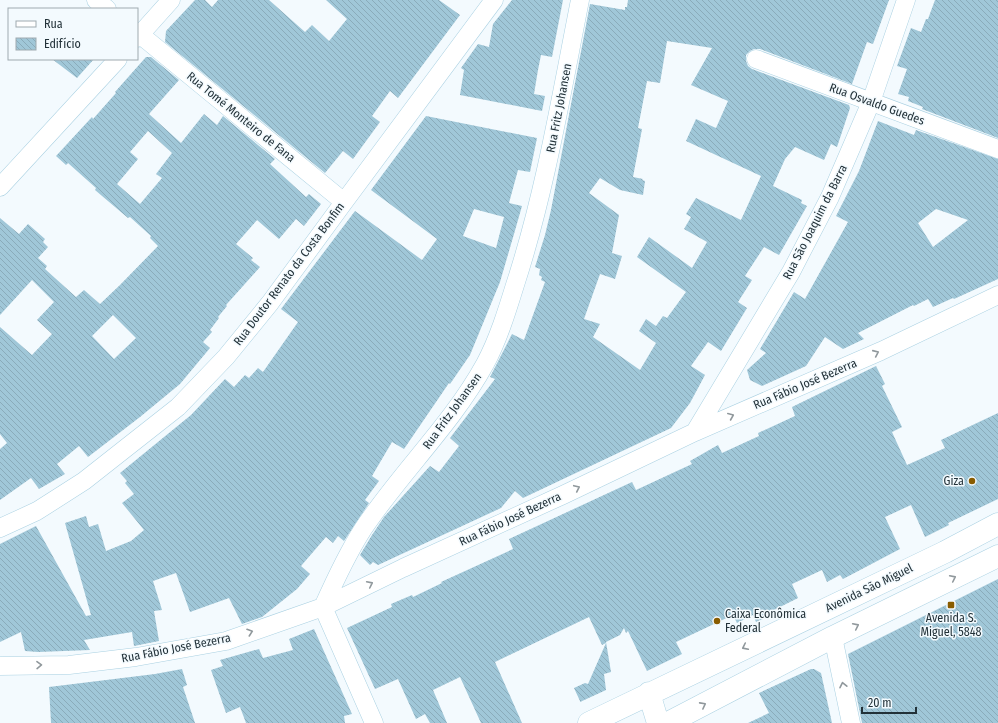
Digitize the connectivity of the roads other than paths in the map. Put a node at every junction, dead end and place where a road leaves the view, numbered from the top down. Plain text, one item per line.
1 (96, 0) edge
2 (171, 0) edge
3 (494, 0) edge
4 (580, 0) edge
5 (906, 0) edge
6 (106, 8) edge
7 (138, 35) edge
8 (756, 59) dead end
9 (117, 60) edge
10 (871, 102) junction
11 (998, 149) edge
12 (0, 187) edge
13 (344, 202) junction
14 (998, 294) edge
15 (695, 432) junction
16 (998, 524) edge
17 (0, 528) edge
18 (998, 556) edge
19 (323, 607) junction
20 (833, 637) junction
21 (0, 666) edge
22 (649, 693) junction
23 (620, 716) edge
24 (374, 723) edge
25 (588, 723) edge
26 (658, 723) edge
27 (668, 723) edge
28 (851, 723) edge

1 - 6 street
2 - 7 street
3 - 13 street, Rua Doutor Renato da Costa Bonfim
4 - 19 street, Rua Fritz Johansen
5 - 10 street, Rua São Joaquim da Barra
7 - 13 street, Rua Tomé Monteiro de Fana
8 - 10 street, Rua Osvaldo Guedes
9 - 12 street
10 - 11 street, Rua Osvaldo Guedes
10 - 15 street, Rua São Joaquim da Barra
13 - 17 street, Rua Doutor Renato da Costa Bonfim
15 -> 14 street, Rua Fábio José Bezerra
19 -> 15 street, Rua Fábio José Bezerra
16 -> 22 main road, Avenida São Miguel
20 -> 18 main road
21 -> 19 street, Rua Fábio José Bezerra
19 - 24 street
27 -> 20 main road
28 -> 20 street
22 - 23 main road, Avenida São Miguel
22 - 26 main road
23 - 25 main road, Avenida São Miguel

